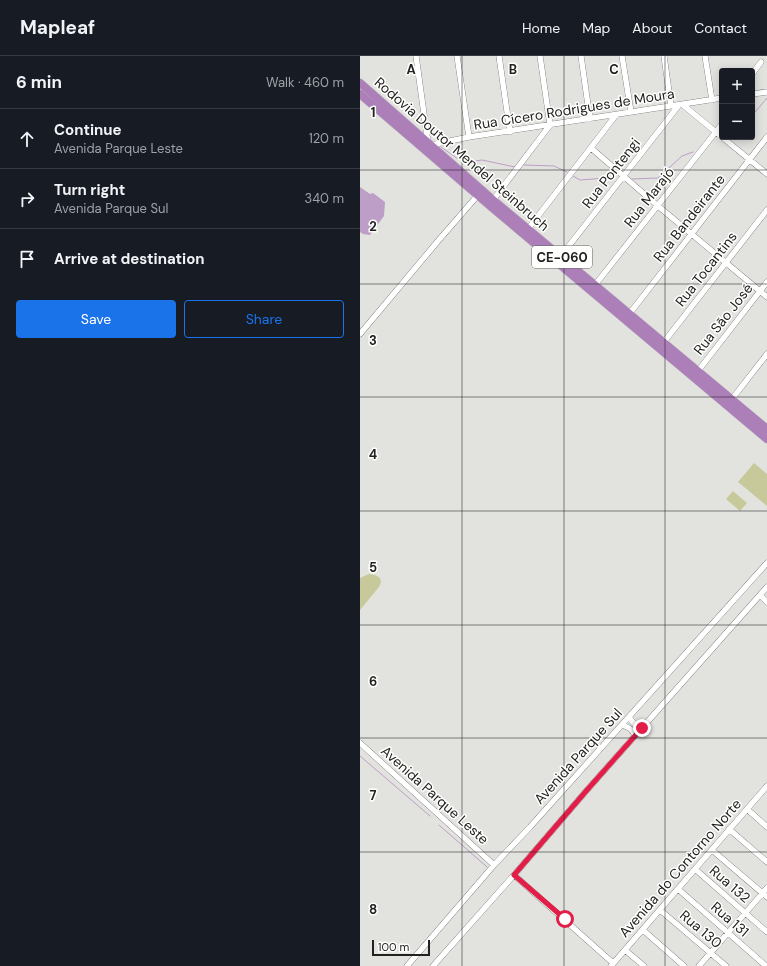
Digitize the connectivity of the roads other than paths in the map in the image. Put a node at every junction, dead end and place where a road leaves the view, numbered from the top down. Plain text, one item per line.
1 (416, 56) edge
2 (457, 56) edge
3 (499, 56) edge
4 (540, 56) edge
5 (581, 56) edge
6 (622, 56) edge
7 (664, 56) edge
8 (705, 56) edge
9 (760, 58) edge
10 (755, 68) edge
11 (360, 84) edge
12 (767, 92) edge
13 (360, 94) edge
14 (755, 94) edge
15 (719, 99) edge
16 (712, 100) junction
17 (681, 105) junction
18 (671, 106) junction
19 (631, 112) junction
20 (616, 115) junction
21 (590, 119) junction
22 (550, 125) junction
23 (719, 128) edge
24 (510, 132) junction
25 (716, 132) junction
26 (719, 134) edge
27 (469, 137) junction
28 (767, 137) edge
29 (726, 140) edge
30 (430, 144) junction
31 (591, 148) junction
32 (749, 160) junction
33 (767, 174) edge
34 (624, 176) junction
35 (478, 195) junction
36 (493, 200) junction
37 (658, 206) junction
38 (767, 210) edge
39 (528, 229) junction
40 (692, 234) junction
41 (561, 256) junction
42 (726, 262) junction
43 (767, 282) edge
44 (595, 285) junction
45 (760, 291) junction
46 (767, 297) edge
47 (630, 313) junction
48 (360, 334) edge
49 (664, 342) junction
50 (767, 354) edge
51 (698, 371) junction
52 (732, 399) junction
53 (767, 428) edge
54 (767, 439) edge
55 (767, 563) edge
56 (767, 587) edge
57 (760, 595) junction
58 (767, 602) edge
59 (628, 717) junction
60 (622, 725) junction
61 (642, 728) junction
62 (635, 736) junction
63 (360, 743) edge
64 (766, 789) edge
65 (747, 809) junction
66 (767, 827) edge
67 (729, 830) junction
68 (712, 850) junction
69 (767, 862) edge
70 (494, 865) junction
71 (695, 869) junction
72 (514, 875) junction
73 (767, 888) edge
74 (678, 889) junction
75 (765, 895) edge
76 (660, 910) junction
77 (745, 913) junction
78 (643, 930) junction
79 (767, 932) edge
80 (728, 933) junction
81 (625, 950) junction
82 (711, 953) junction
83 (612, 964) edge
84 (407, 966) edge
85 (433, 966) edge
86 (644, 966) edge
87 (684, 966) edge
88 (700, 966) edge
89 (726, 966) edge
90 (766, 966) edge

1 - 30 street
2 - 27 street
3 - 24 street
4 - 22 street
5 - 21 street
6 - 19 street
7 - 18 street
8 - 16 street
9 - 10 street
11 - 30 highway, Rodovia Doutor Mendel Steinbruch / CE-060
12 - 14 street
13 - 35 highway, Rodovia Doutor Mendel Steinbruch / CE-060
15 - 16 street, Rua Cícero Rodrigues de Moura
16 - 17 street, Rua Cícero Rodrigues de Moura
17 - 18 street, Rua Cícero Rodrigues de Moura
17 - 25 street
17 - 34 street, Rua Pontengi
18 - 19 street, Rua Cícero Rodrigues de Moura
19 - 20 street, Rua Cícero Rodrigues de Moura
20 - 21 street, Rua Cícero Rodrigues de Moura
20 - 31 street
21 - 22 street, Rua Cícero Rodrigues de Moura
22 - 24 street, Rua Cícero Rodrigues de Moura
22 - 36 street
23 - 25 street, Rua Marajó
24 - 27 street, Rua Cícero Rodrigues de Moura
25 - 26 street
25 - 37 street, Rua Marajó
27 - 30 street, Rua Cícero Rodrigues de Moura
28 - 32 street, Rua Bandeirante
29 - 32 street
30 - 36 highway, Rodovia Doutor Mendel Steinbruch / CE-060
31 - 34 street
31 - 39 street
32 - 33 street
32 - 40 street, Rua Bandeirante
34 - 37 street
34 - 41 street, Rua Pontengi
35 - 48 street
35 - 54 highway, Rodovia Doutor Mendel Steinbruch / CE-060
36 - 39 highway, Rodovia Doutor Mendel Steinbruch / CE-060
37 - 40 street
37 - 44 street, Rua Marajó
38 - 42 street, Rua Tocantins
39 - 41 highway, Rodovia Doutor Mendel Steinbruch / CE-060
40 - 42 street
40 - 47 street, Rua Bandeirante
41 - 44 highway, Rodovia Doutor Mendel Steinbruch / CE-060
42 - 45 street
42 - 49 street, Rua Tocantins
43 - 45 street, Rua São José
44 - 47 highway, Rodovia Doutor Mendel Steinbruch / CE-060
45 - 46 street
45 - 51 street, Rua São José
47 - 49 highway, Rodovia Doutor Mendel Steinbruch / CE-060
49 - 51 highway, Rodovia Doutor Mendel Steinbruch / CE-060
50 - 52 street
51 - 52 highway, Rodovia Doutor Mendel Steinbruch / CE-060
52 - 53 highway, Rodovia Doutor Mendel Steinbruch / CE-060
55 - 59 street, Avenida Parque Sul
56 - 57 street, Avenida Parque Sul
57 - 58 street
57 - 61 street, Avenida Parque Sul
59 - 60 street, Avenida Parque Sul
59 - 61 street
60 - 62 street
60 - 70 street, Avenida Parque Sul
61 - 62 street, Avenida Parque Sul
62 - 72 street, Avenida Parque Sul
63 - 70 street, Avenida Parque Leste
64 - 65 street, Avenida do Contorno Norte
65 - 66 street
65 - 67 street, Avenida do Contorno Norte
67 - 68 street, Avenida do Contorno Norte
67 - 69 street
68 - 71 street, Avenida do Contorno Norte
68 - 75 street
70 - 84 street, Avenida Parque Sul
71 - 74 street, Avenida do Contorno Norte
71 - 77 street, Rua 132
72 - 83 street
72 - 85 street, Avenida Parque Sul
73 - 75 street
74 - 76 street, Avenida do Contorno Norte
74 - 80 street, Rua 131
75 - 77 street
76 - 78 street, Avenida do Contorno Norte
76 - 82 street, Rua 130
77 - 79 street, Rua 132
77 - 80 street
78 - 81 street, Avenida do Contorno Norte
78 - 87 street
80 - 82 street
80 - 90 street, Rua 131
81 - 83 street, Avenida do Contorno Norte
81 - 86 street
82 - 88 street
82 - 89 street, Rua 130

